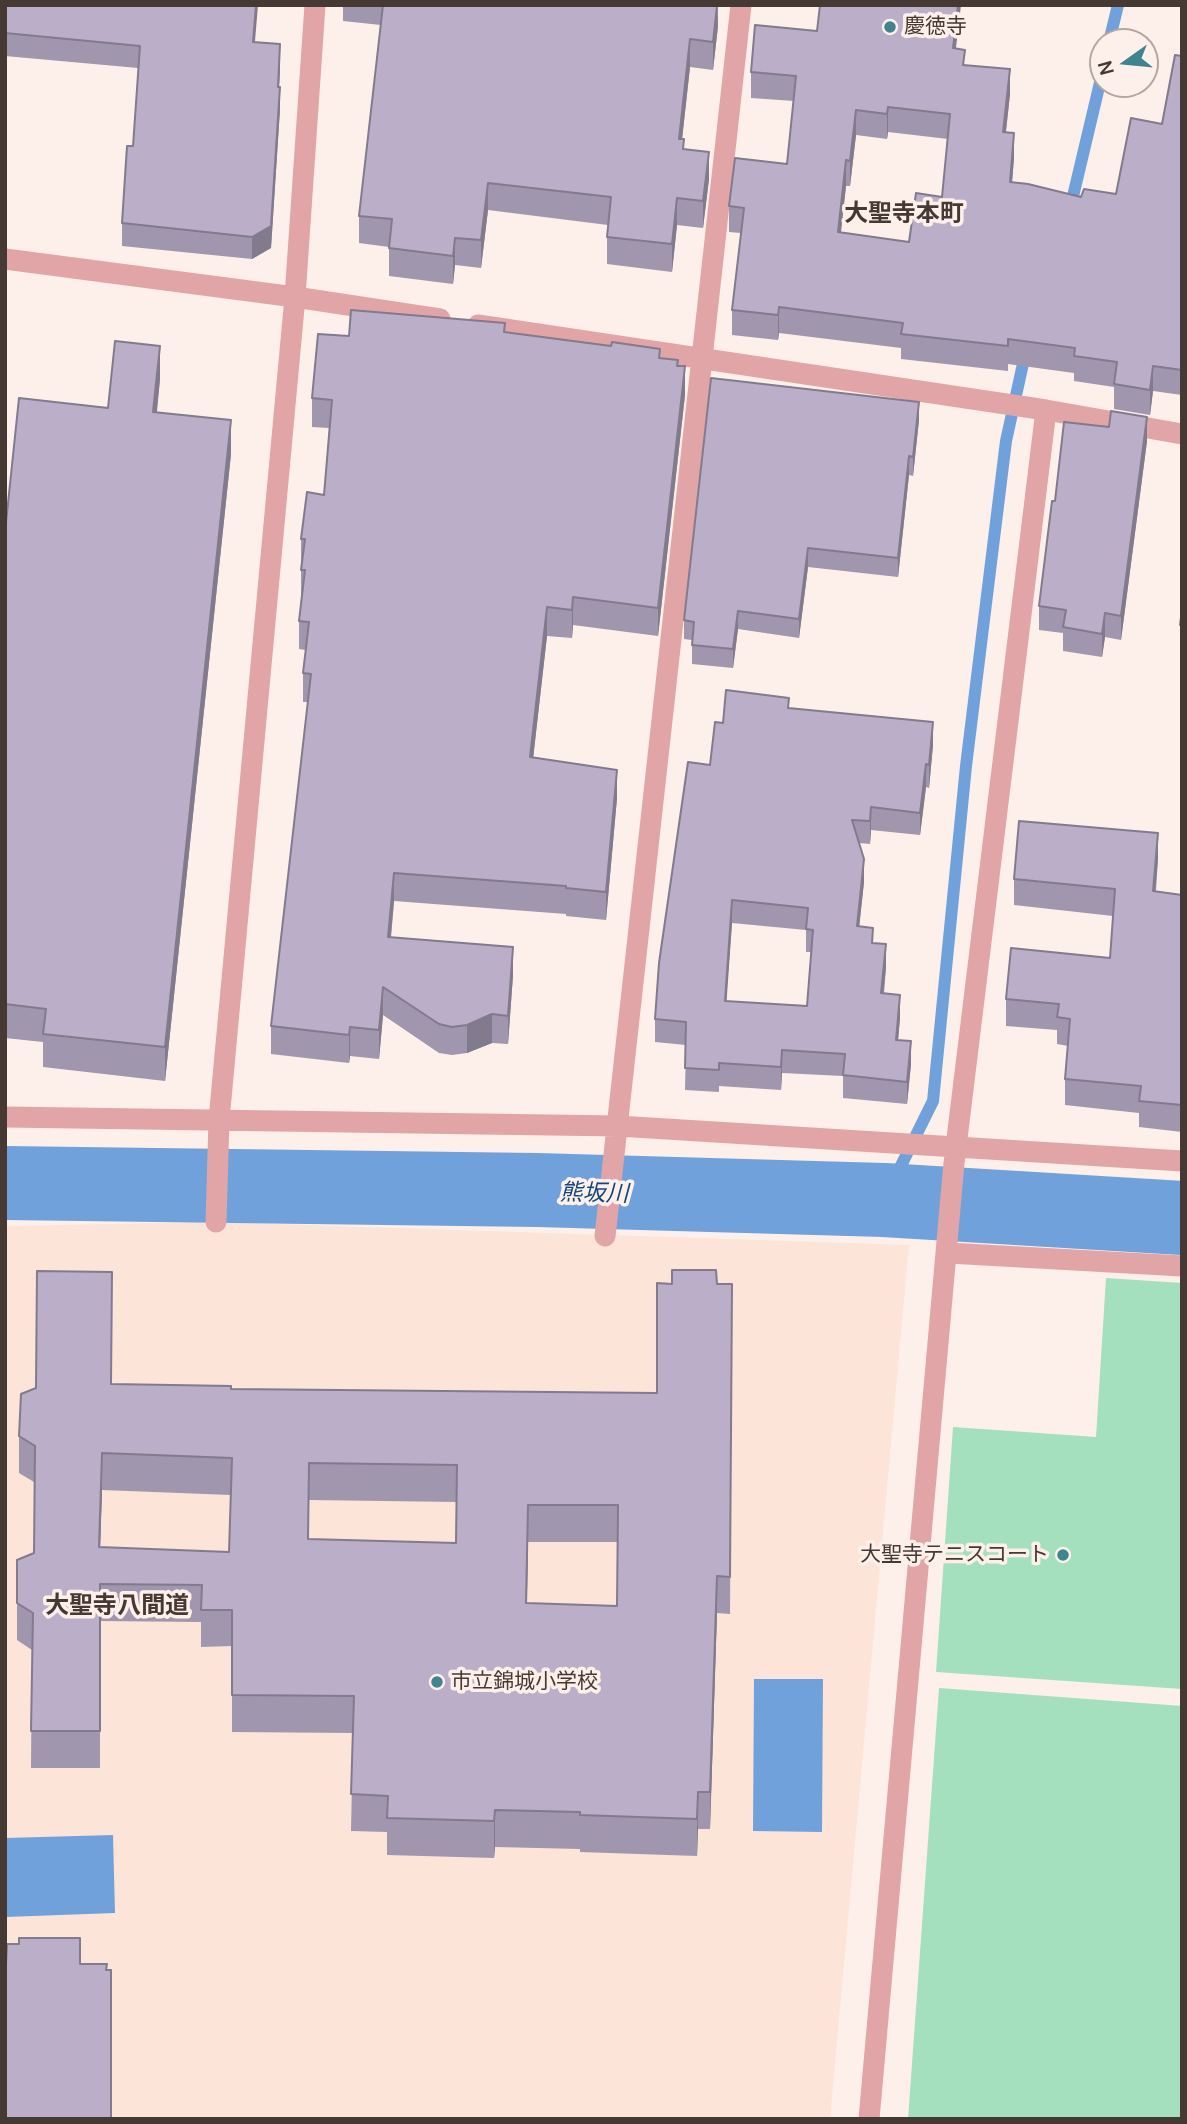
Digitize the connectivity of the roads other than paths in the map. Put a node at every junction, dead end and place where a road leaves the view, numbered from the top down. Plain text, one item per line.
1 (315, 5) edge
2 (741, 5) edge
3 (5, 259) edge
4 (295, 297) junction
5 (703, 359) junction
6 (1046, 410) junction
7 (1182, 434) edge
8 (5, 1117) edge
9 (219, 1120) junction
10 (618, 1126) junction
11 (955, 1155) junction
12 (1182, 1161) edge
13 (216, 1223) dead end
14 (605, 1236) dead end
15 (948, 1253) junction
16 (1182, 1266) edge
17 (869, 2119) edge

1 - 4 street
2 - 5 street
3 - 4 street
4 - 5 street
4 - 9 street
5 - 6 street
5 - 10 street
6 - 7 street
6 - 11 street
8 - 9 street
9 - 10 street
9 - 13 street
10 - 11 street
10 - 14 street
11 - 12 street
11 - 15 street
15 - 16 street
15 - 17 street

